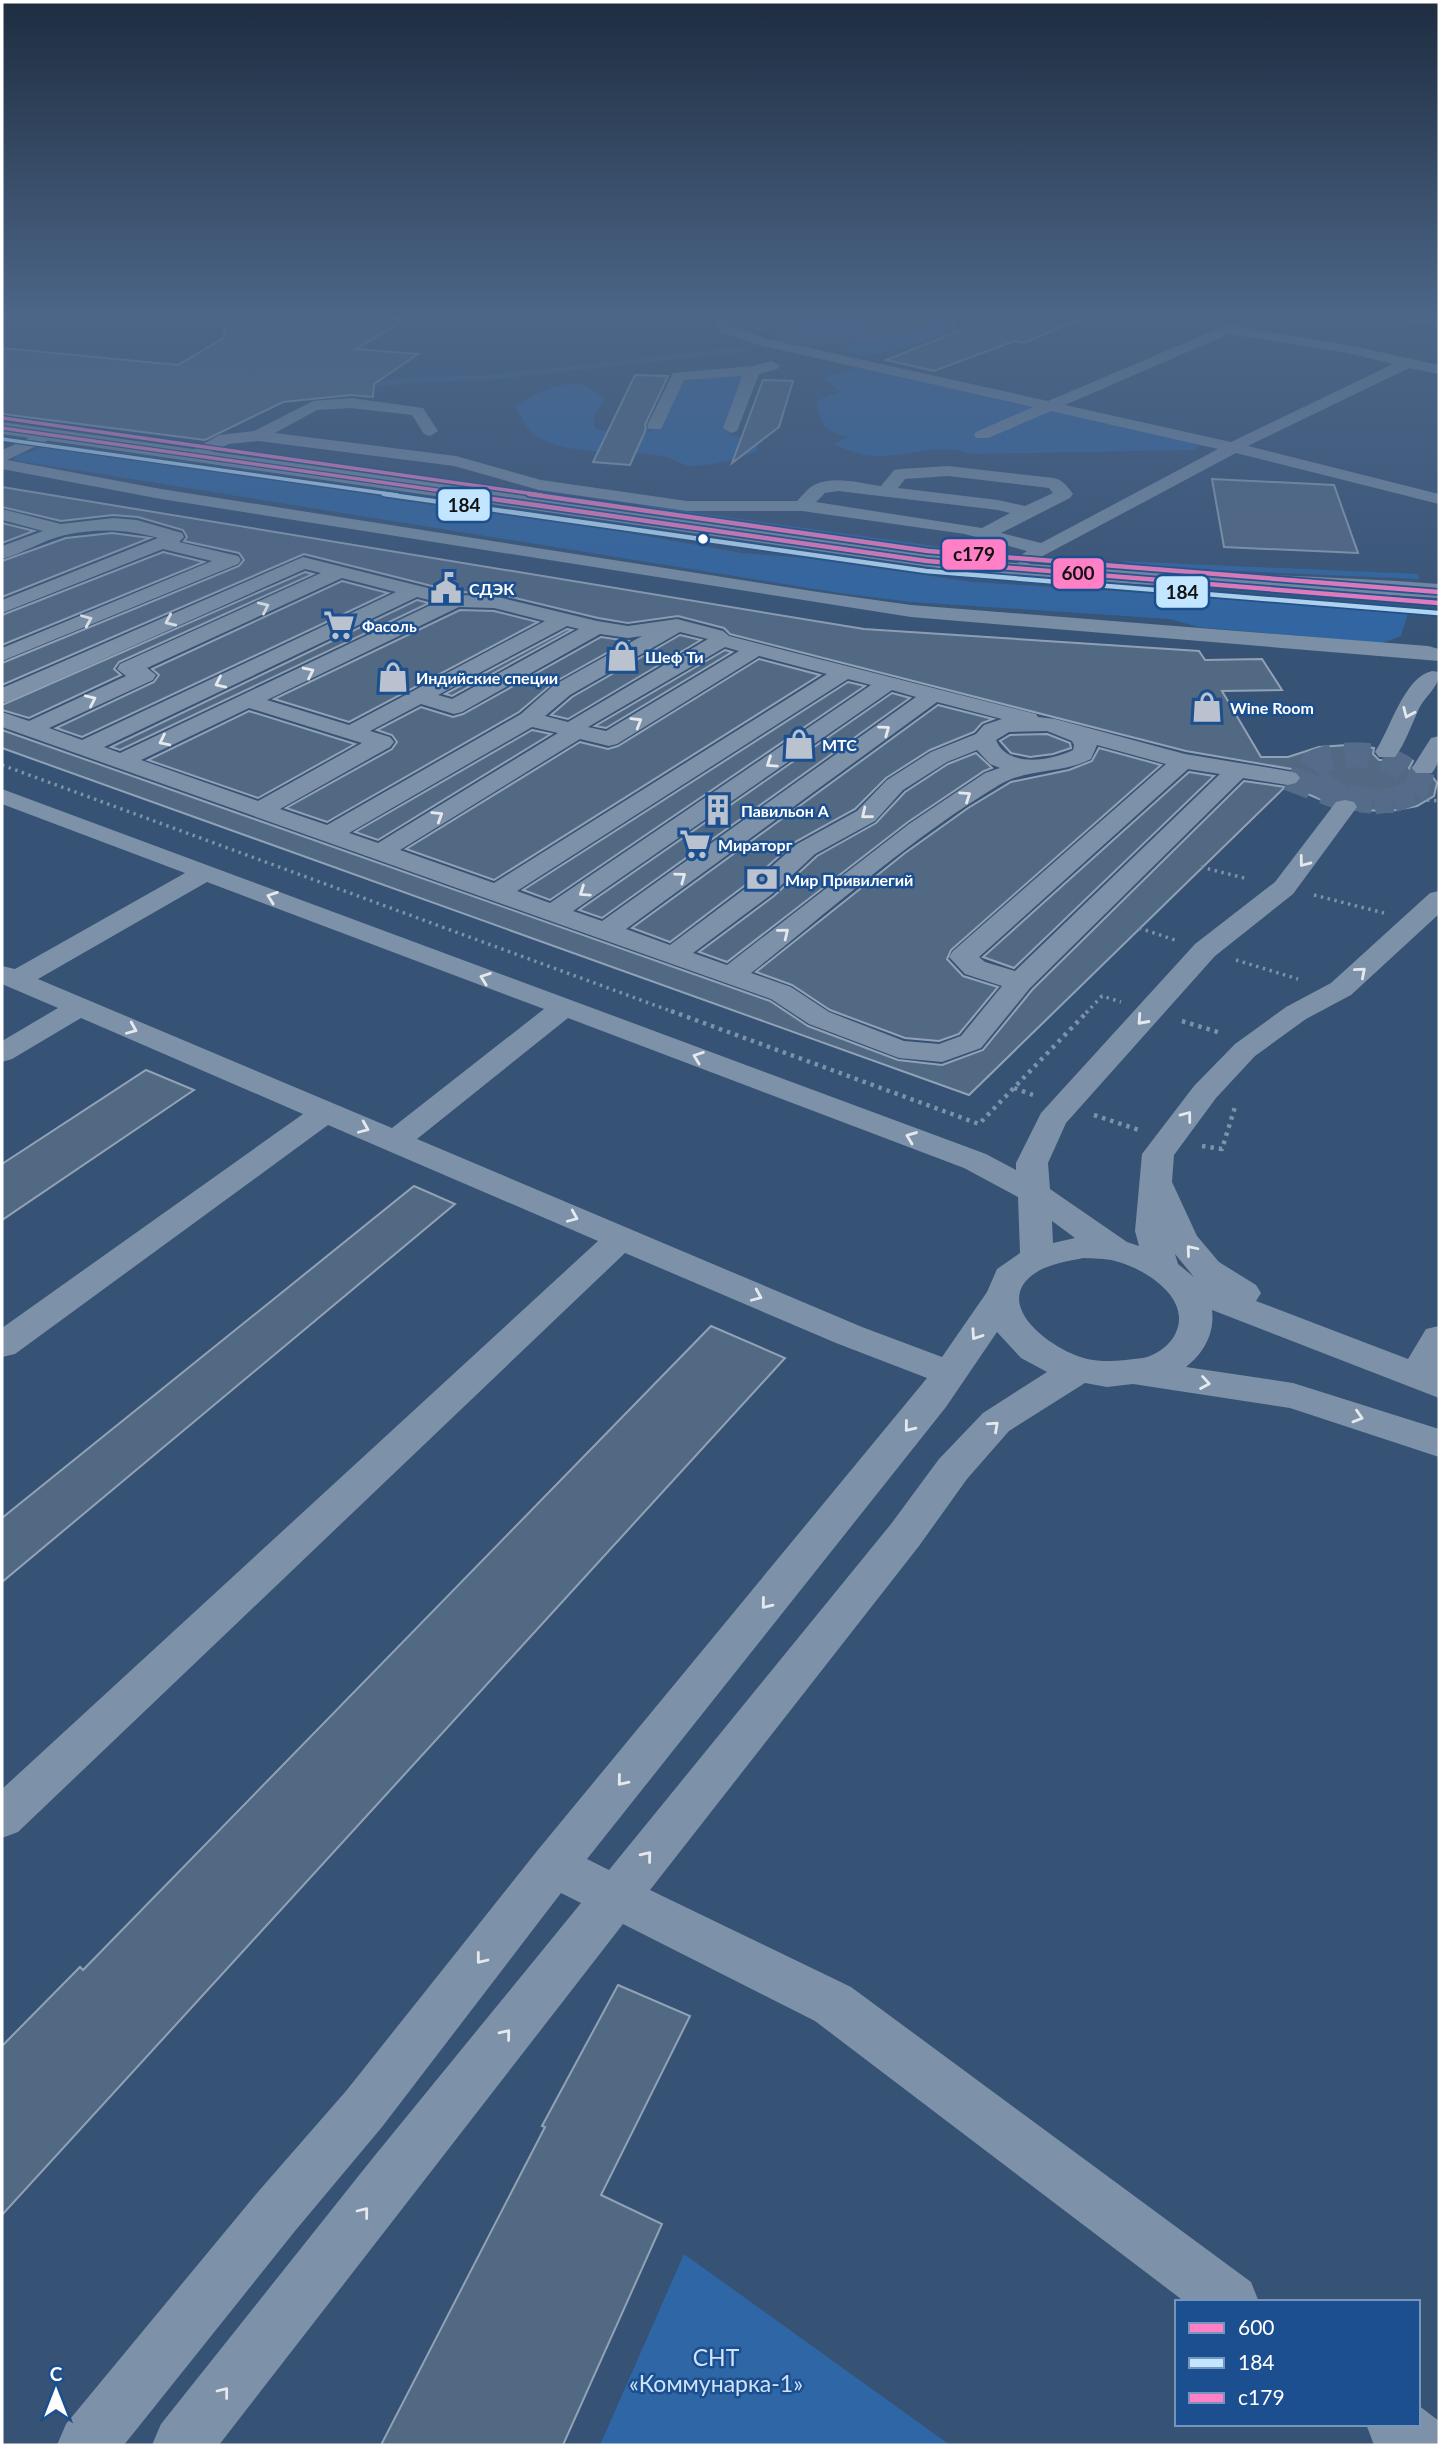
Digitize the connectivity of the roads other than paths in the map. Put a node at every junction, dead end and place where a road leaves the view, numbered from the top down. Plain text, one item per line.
1 (16, 430) edge
2 (269, 430) edge
3 (423, 430) edge
4 (993, 430) edge
5 (1161, 430) edge
6 (1268, 430) edge
7 (430, 431) joint
8 (47, 435) junction
9 (982, 435) dead end
10 (258, 436) junction
11 (1233, 447) junction
12 (2, 456) edge
13 (191, 456) junction
14 (456, 461) junction
15 (2, 464) edge
16 (885, 492) junction
17 (1439, 499) edge
18 (802, 506) junction
19 (1027, 512) junction
20 (2, 514) edge
21 (143, 528) junction
22 (61, 530) junction
23 (986, 533) junction
24 (104, 543) dead end
25 (161, 543) junction
26 (1042, 549) junction
27 (2, 553) edge
28 (232, 560) junction
29 (1006, 570) junction
30 (340, 572) junction
31 (278, 574) junction
32 (1170, 580) junction
33 (414, 591) junction
34 (1439, 591) edge
35 (456, 601) junction
36 (1439, 603) edge
37 (2, 607) edge
38 (562, 620) junction
39 (677, 625) junction
40 (13, 626) dead end
41 (597, 627) junction
42 (46, 637) junction
43 (722, 640) junction
44 (756, 649) junction
45 (2, 655) edge
46 (1436, 666) edge
47 (845, 672) junction
48 (888, 683) junction
49 (933, 695) junction
50 (2, 696) edge
51 (419, 696) junction
52 (247, 701) junction
53 (975, 706) junction
54 (2, 719) edge
55 (529, 719) junction
56 (1056, 726) junction
57 (29, 729) junction
58 (575, 729) junction
59 (350, 733) junction
60 (988, 735) junction
61 (1439, 743) edge
62 (83, 748) junction
63 (1387, 751) dead end
64 (1149, 752) junction
65 (1083, 754) junction
66 (121, 761) junction
67 (1183, 761) junction
68 (1028, 766) junction
69 (1424, 768) tunnel mouth
70 (1238, 770) junction
71 (1288, 778) tunnel mouth
72 (2, 796) edge
73 (1345, 807) tunnel mouth
74 (260, 810) junction
75 (330, 834) junction
76 (380, 852) junction
77 (205, 873) junction
78 (497, 893) junction
79 (1439, 899) edge
80 (553, 913) junction
81 (606, 931) junction
82 (673, 955) junction
83 (731, 975) junction
84 (9, 977) edge
85 (1020, 982) junction
86 (80, 1007) junction
87 (564, 1007) junction
88 (2, 1054) edge
89 (326, 1112) junction
90 (396, 1142) junction
91 (1158, 1154) junction
92 (1032, 1192) junction
93 (621, 1238) junction
94 (1115, 1250) junction
95 (1037, 1256) junction
96 (1173, 1278) junction
97 (1002, 1297) junction
98 (1439, 1338) edge
99 (1329, 1340) junction
100 (2, 1345) edge
101 (1078, 1370) junction
102 (950, 1373) junction
103 (1137, 1373) junction
104 (1428, 1380) edge
105 (1439, 1443) edge
106 (2, 1818) edge
107 (554, 1866) junction
108 (616, 1896) junction
109 (1228, 2300) edge
110 (1398, 2426) edge
111 (87, 2445) edge
112 (182, 2445) edge
113 (1423, 2445) edge

1 - 8 main road
2 - 10 street
3 - 7 street
4 - 9 street
5 - 11 street
6 - 11 street
7 - 14 street
8 - 12 street
8 - 13 main road
10 - 13 street
10 - 14 street
11 - 17 street
11 - 26 street
13 - 29 main road
14 - 18 street
15 - 46 street
16 - 18 street
16 - 19 street
16 - 19 street
18 - 23 street
19 - 23 street
20 - 22 street
21 - 22 street
21 - 24 street
21 - 25 street
22 - 27 street
23 - 26 street
25 - 28 street
25 - 37 street
26 - 29 street
28 - 31 street
42 -> 28 street
29 - 32 main road
30 - 31 street
30 - 33 street
57 -> 30 street
31 -> 50 street
32 - 34 main road
32 - 36 main road
33 - 35 street
33 -> 62 street
35 - 38 street
52 -> 35 street
38 - 41 street
38 - 51 street
39 - 41 street
39 - 43 street
39 - 55 street
40 - 42 street
41 - 51 street
42 - 45 street
43 - 44 street
43 - 58 street
44 - 47 street
58 -> 44 street
46 -> 63 street
47 - 48 street
47 - 78 street
48 - 49 street
48 -> 80 street
49 - 53 street
81 -> 49 street
51 - 59 street
52 - 59 street
52 -> 66 street
53 - 56 street
53 - 60 street
54 - 57 street
55 - 58 street
55 - 75 street
56 - 60 street
56 - 64 street
56 - 65 street
57 - 62 street
76 -> 58 street
59 - 74 street
60 - 68 street
60 -> 82 street
61 - 69 street
62 - 66 street
64 - 65 street
64 - 67 street
65 - 68 street
66 - 74 street
67 - 70 street
67 - 85 street
83 -> 68 street
70 - 71 street
70 - 85 street
72 - 77 street
73 -> 92 street
74 - 75 street
75 - 76 street
76 - 78 street
77 - 84 street
87 -> 77 street
78 - 80 street
91 -> 79 street
80 - 81 street
81 - 82 street
82 - 83 street
83 - 85 street
84 - 86 street
86 - 88 street
86 -> 89 street
87 - 90 street
92 -> 87 street
89 -> 90 street
89 - 100 street
90 -> 93 street
91 - 96 street
99 -> 91 street
92 - 94 street
92 - 95 street
93 -> 102 street
93 - 106 street
94 - 95 street
94 - 96 street
95 - 97 street
96 - 99 street
96 - 103 street
97 - 101 street
97 -> 102 street
98 - 104 street
99 - 104 street
101 - 103 street
108 -> 101 street
102 -> 107 street
103 -> 105 street
107 - 108 street
107 -> 111 street
108 - 109 street
112 -> 108 street
110 - 113 street

